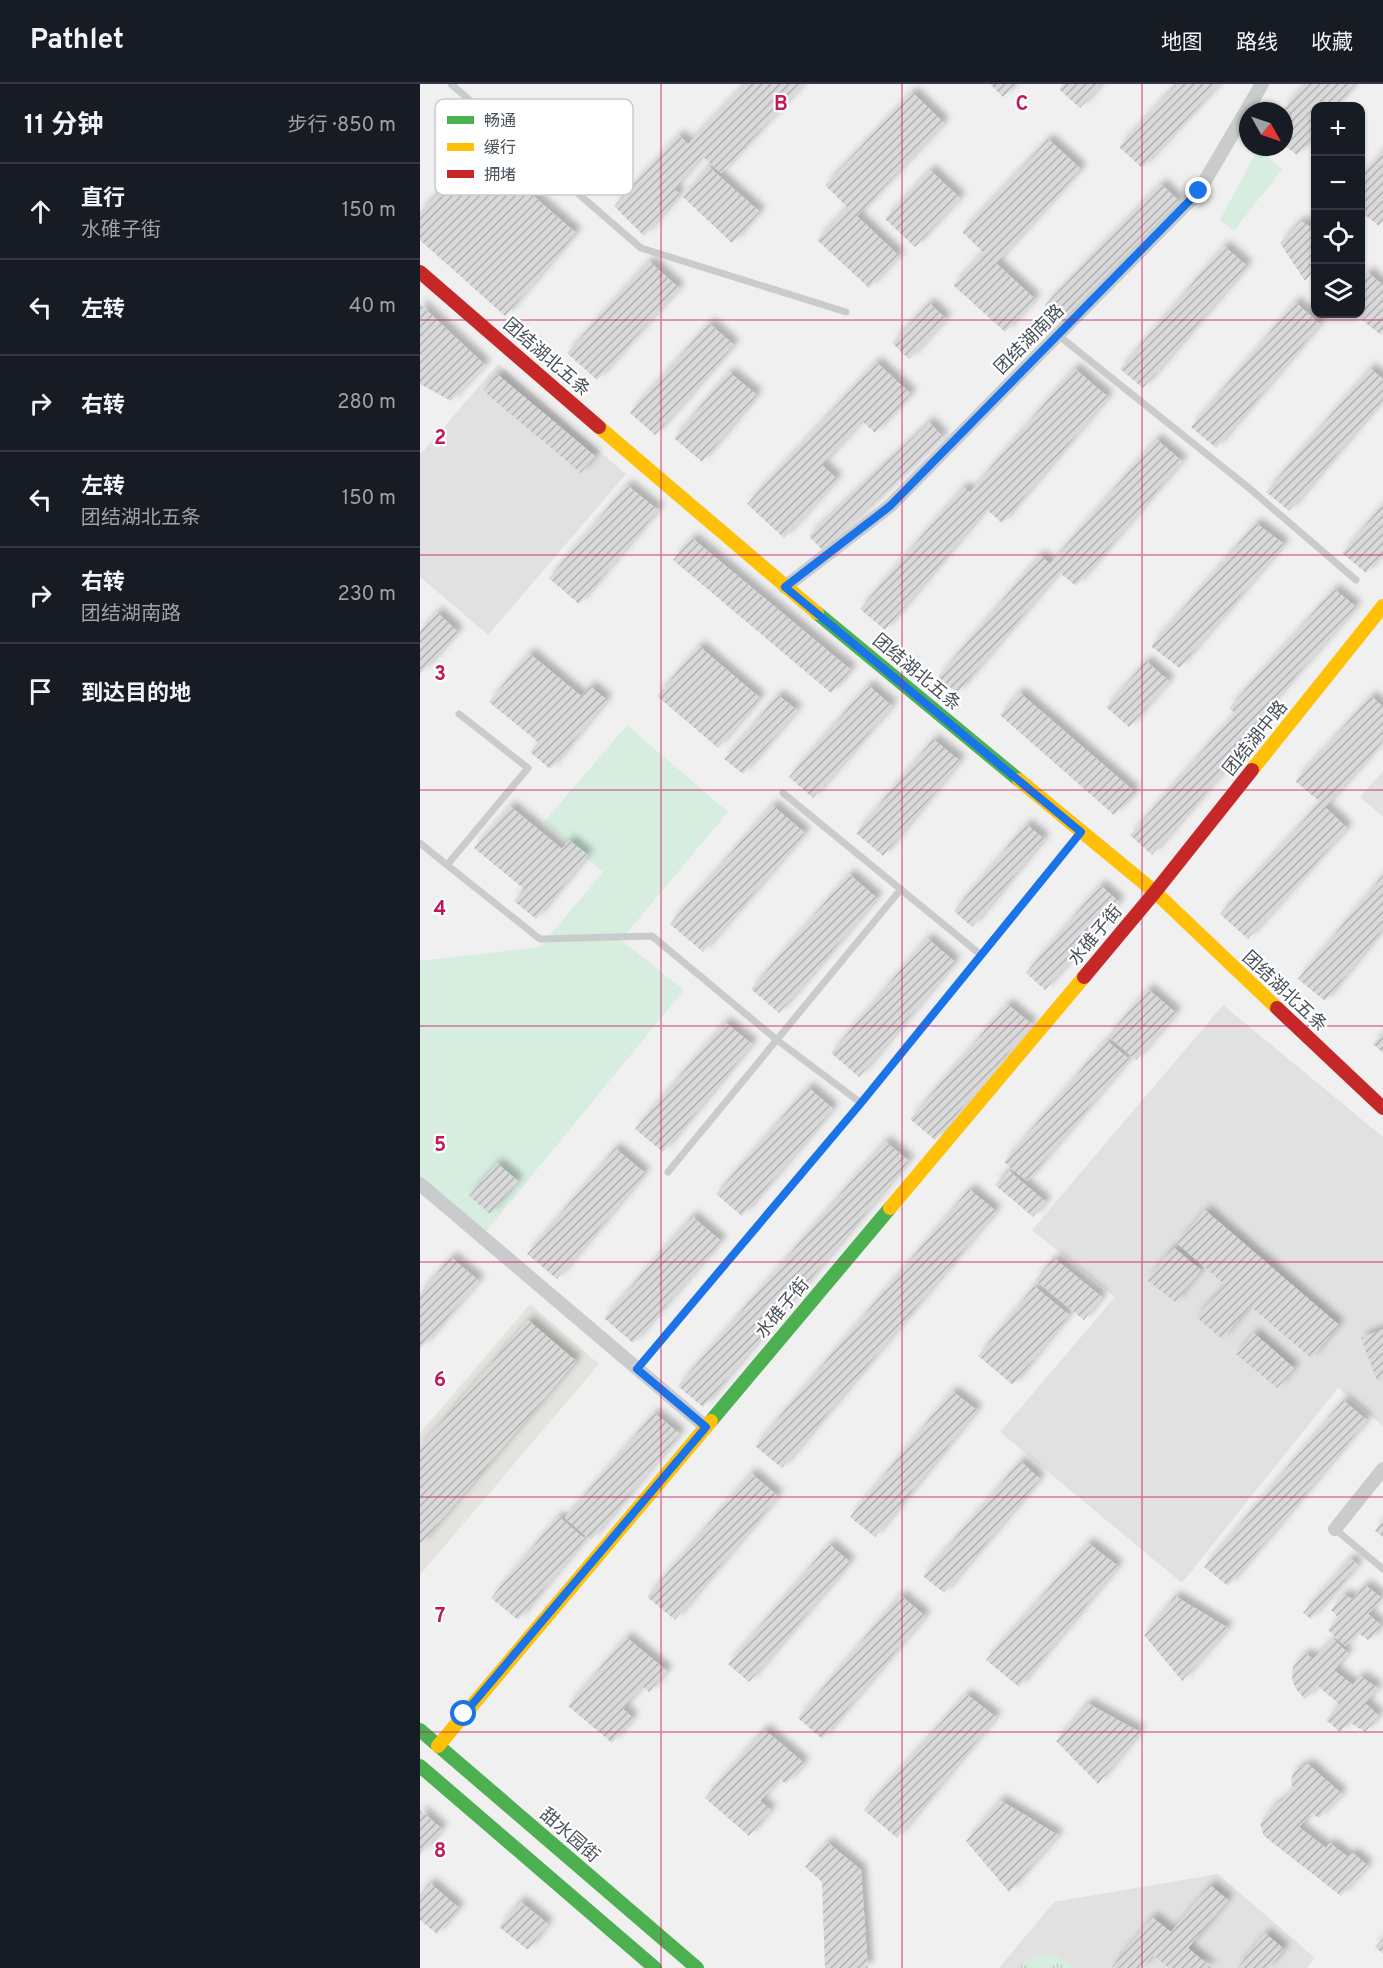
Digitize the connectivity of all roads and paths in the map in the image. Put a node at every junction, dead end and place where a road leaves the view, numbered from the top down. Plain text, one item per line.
1 (451, 84) edge
2 (464, 84) edge
3 (1262, 84) edge
4 (458, 90) junction
5 (468, 99) edge
6 (580, 195) edge
7 (420, 272) edge
8 (846, 312) dead end
9 (1058, 335) junction
10 (1356, 580) dead end
11 (785, 587) junction
12 (1383, 606) edge
13 (459, 714) dead end
14 (783, 793) dead end
15 (1081, 832) junction
16 (420, 843) edge
17 (447, 865) junction
18 (901, 889) junction
19 (1155, 892) junction
20 (981, 955) junction
21 (777, 1040) junction
22 (861, 1103) junction
23 (1383, 1108) edge
24 (668, 1172) dead end
25 (420, 1184) edge
26 (637, 1369) junction
27 (706, 1427) junction
28 (1383, 1469) edge
29 (1335, 1529) joint
30 (1383, 1569) edge
31 (420, 1730) edge
32 (438, 1746) junction
33 (420, 1766) edge
34 (673, 1947) junction
35 (656, 1968) edge
36 (697, 1968) edge

1 - 4 lane
2 - 4 lane
3 - 9 street, 团结湖南路
4 - 5 lane
6 - 8 lane
7 - 11 street, 团结湖北五条
9 - 10 lane
9 - 11 street, 团结湖南路
11 - 15 street, 团结湖北五条
12 - 19 street, 团结湖中路
13 - 17 lane
14 - 18 lane
15 - 19 street, 团结湖北五条
15 - 20 lane
16 - 17 lane
17 - 21 lane
18 - 20 lane
18 - 21 lane
19 - 23 street, 团结湖北五条
19 - 27 street, 水碓子街
20 - 22 lane
21 - 22 lane
21 - 24 lane
22 - 26 lane
25 - 26 street
26 - 27 street
27 - 32 street, 水碓子街
28 - 29 street
29 - 30 lane
31 - 32 street, 甜水园街
32 - 34 street, 甜水园街
33 - 35 street
34 - 35 street
34 - 36 street, 甜水园街

